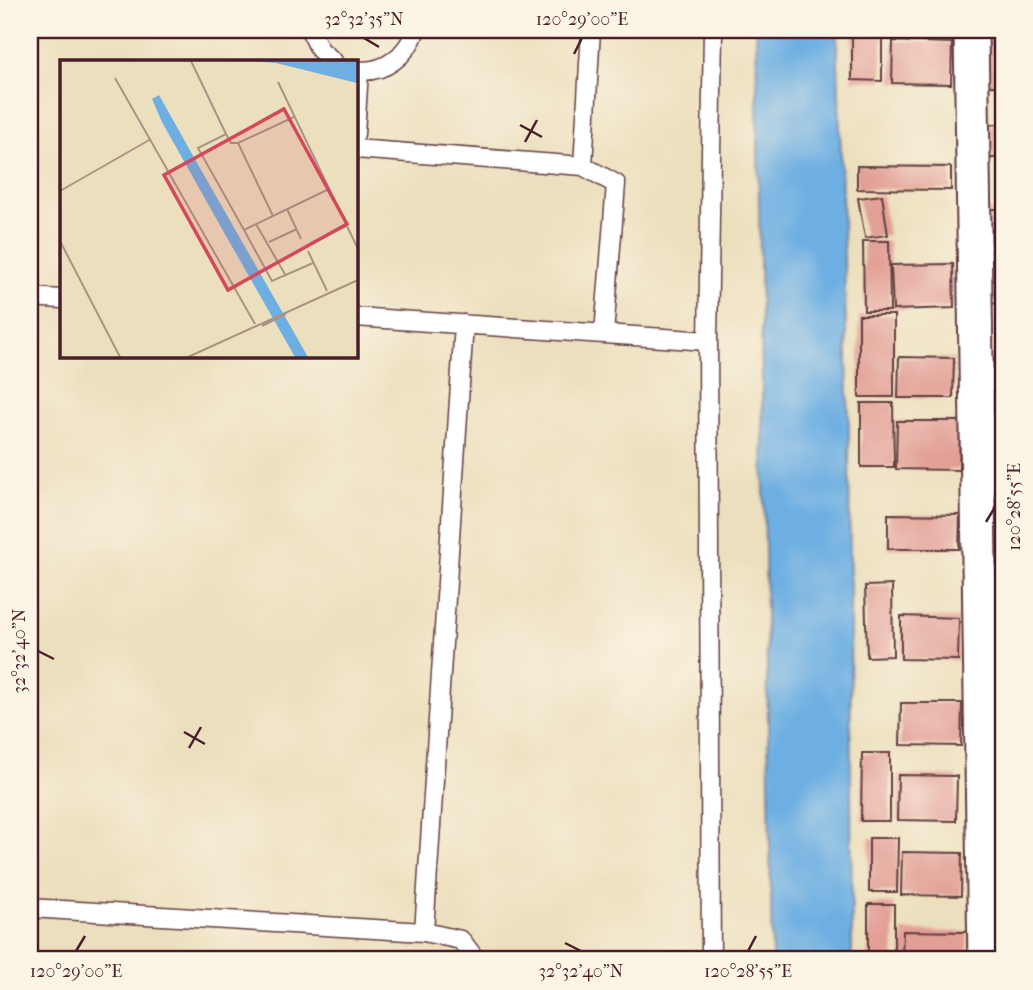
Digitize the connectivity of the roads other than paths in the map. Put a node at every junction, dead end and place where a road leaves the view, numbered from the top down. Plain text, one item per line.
1 (310, 30) edge
2 (416, 30) edge
3 (591, 30) edge
4 (713, 30) edge
5 (971, 30) edge
6 (332, 60) edge
7 (357, 70) edge
8 (357, 149) edge
9 (583, 166) junction
10 (30, 297) edge
11 (60, 299) edge
12 (357, 317) edge
13 (464, 324) junction
14 (604, 334) junction
15 (708, 341) junction
16 (30, 908) edge
17 (424, 932) junction
18 (473, 960) edge
19 (711, 960) edge
20 (985, 960) edge

1 - 6 lane
2 - 7 lane
3 - 9 lane
4 - 15 lane
5 - 20 street
8 - 9 lane
9 - 14 lane
10 - 11 lane
12 - 13 lane
13 - 14 lane
13 - 17 lane
14 - 15 lane
15 - 19 lane
16 - 17 lane
17 - 18 lane

